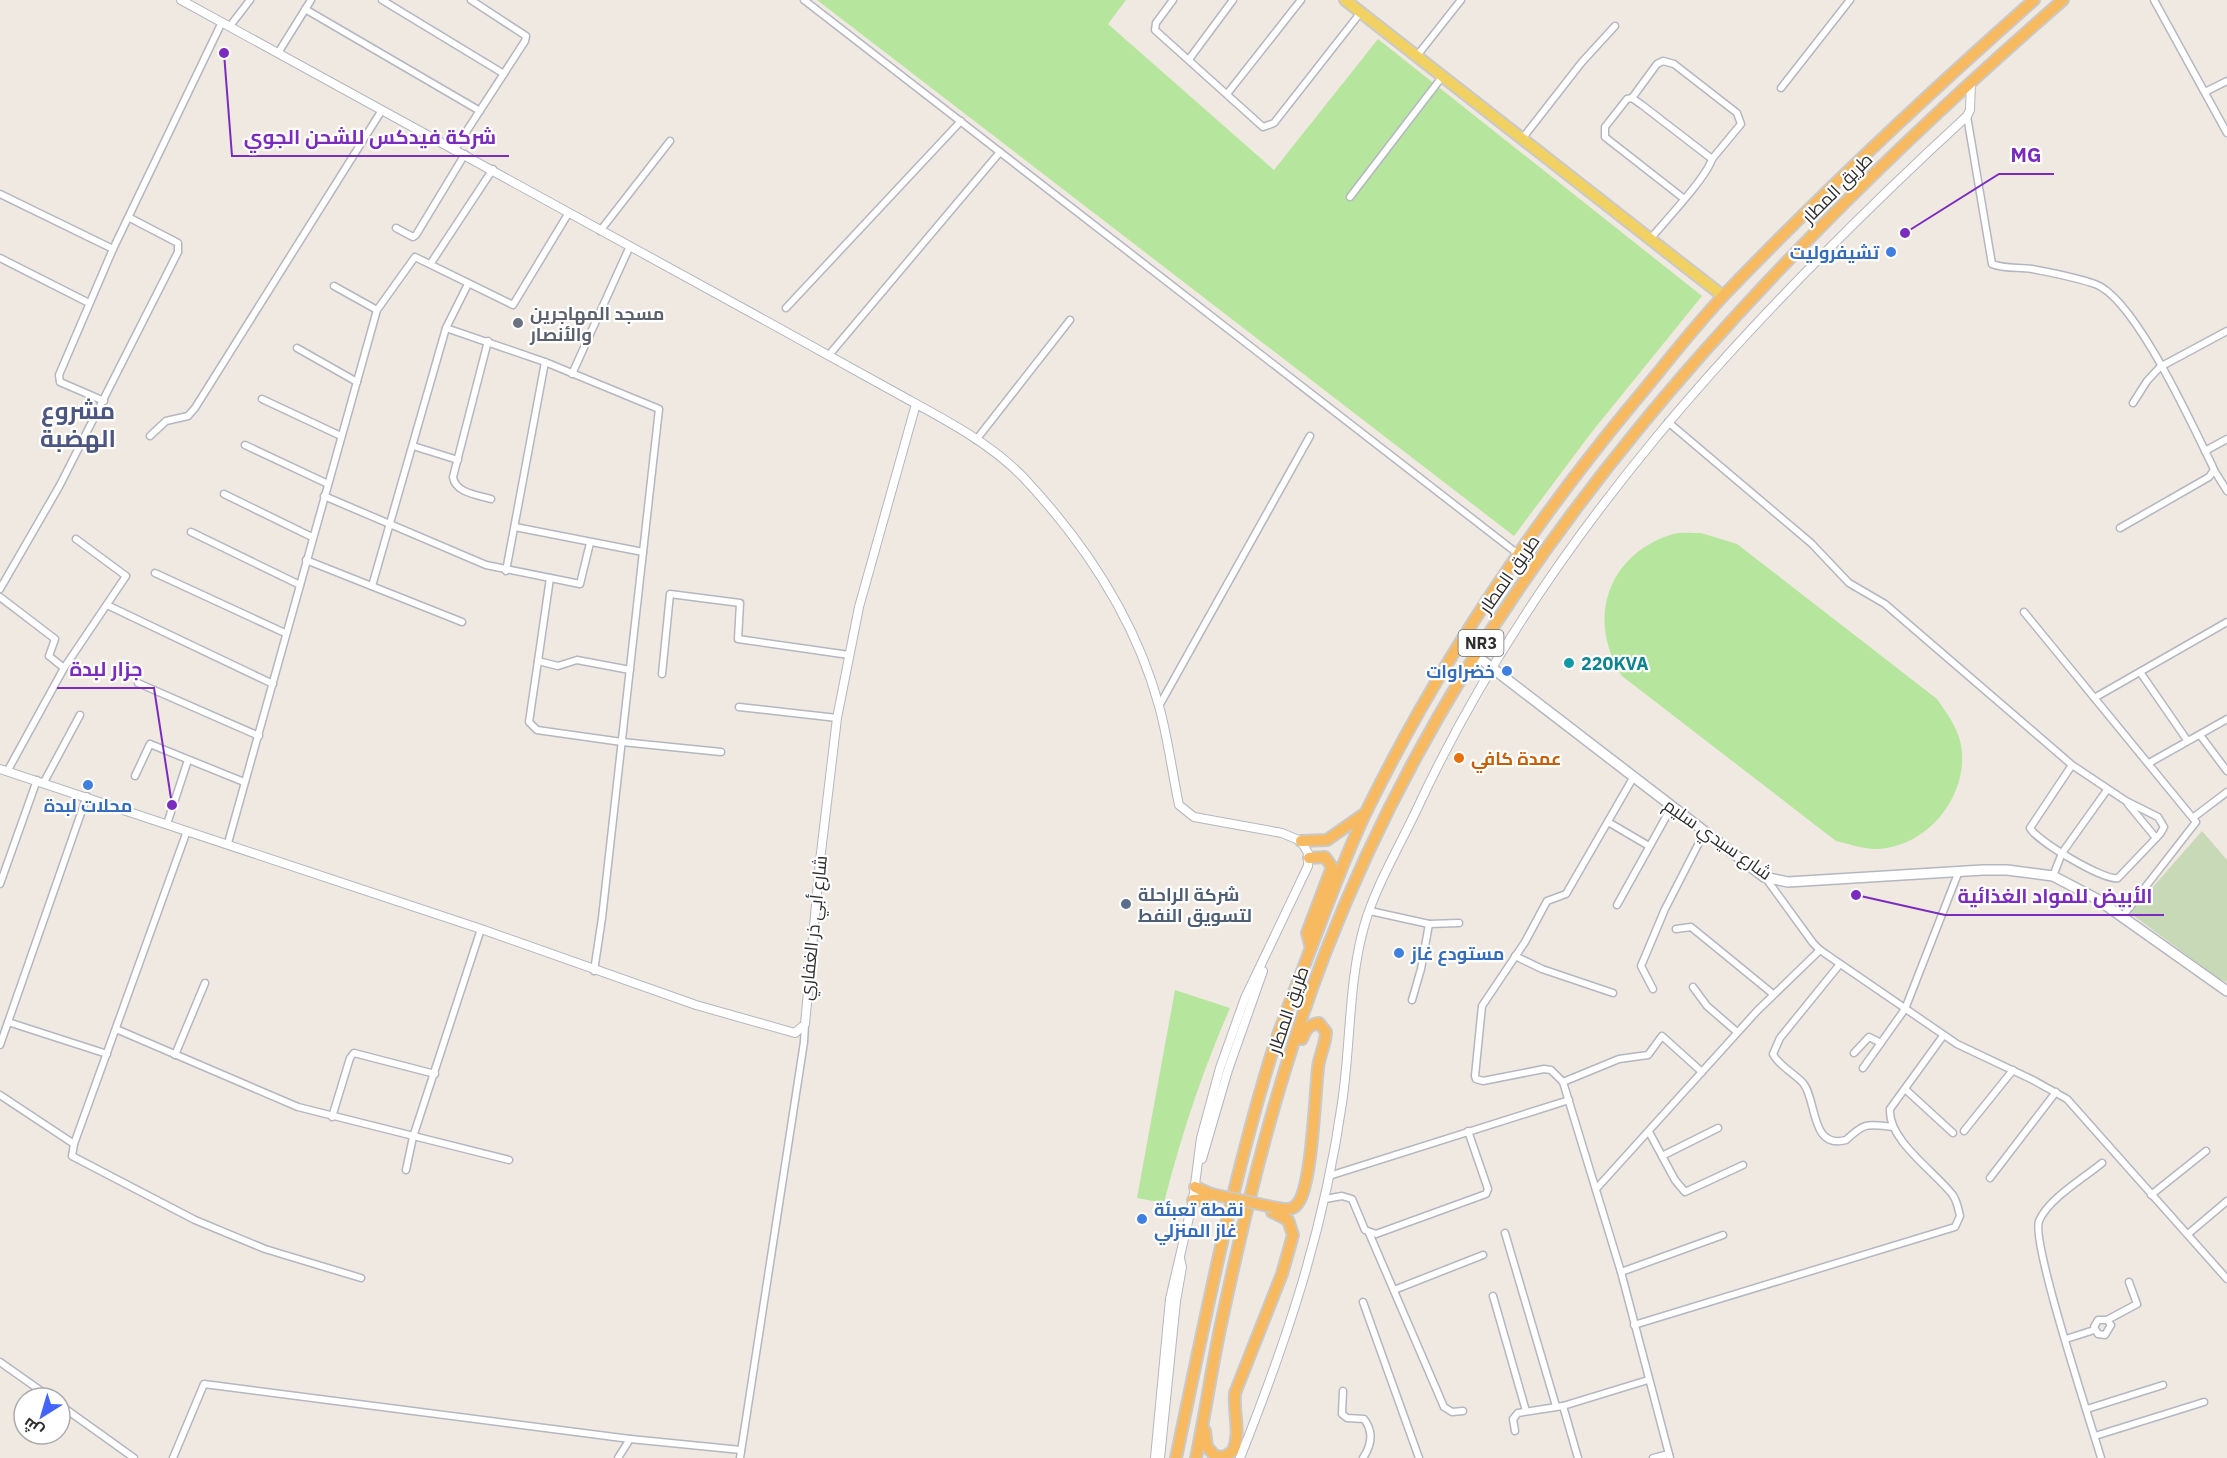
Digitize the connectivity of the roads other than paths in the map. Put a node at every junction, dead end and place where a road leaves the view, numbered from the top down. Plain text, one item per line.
1 (181, 0) edge
2 (250, 0) edge
3 (311, 0) edge
4 (382, 0) edge
5 (471, 0) edge
6 (804, 0) edge
7 (1173, 0) edge
8 (1233, 0) edge
9 (1301, 0) edge
10 (1345, 0) edge
11 (1461, 0) edge
12 (1850, 0) edge
13 (2034, 0) edge
14 (2063, 0) edge
15 (2154, 0) edge
16 (305, 9) junction
17 (1361, 12) junction
18 (226, 24) junction
19 (1615, 26) dead end
20 (278, 53) junction
21 (1416, 57) junction
22 (1190, 58) junction
23 (504, 74) junction
24 (1442, 77) junction
25 (2227, 81) edge
26 (1971, 83) junction
27 (1781, 88) dead end
28 (2205, 92) junction
29 (1227, 94) junction
30 (1632, 98) junction
31 (382, 110) junction
32 (480, 111) junction
33 (1967, 116) junction
34 (961, 121) junction
35 (2227, 133) edge
36 (1522, 139) junction
37 (670, 141) dead end
38 (455, 149) junction
39 (1000, 152) junction
40 (465, 154) junction
41 (1712, 159) junction
42 (493, 169) junction
43 (0, 194) edge
44 (1350, 197) dead end
45 (1683, 198) junction
46 (568, 214) junction
47 (130, 218) junction
48 (396, 228) dead end
49 (600, 231) junction
50 (1651, 238) junction
51 (630, 246) junction
52 (113, 249) junction
53 (0, 258) edge
54 (431, 263) junction
55 (468, 284) junction
56 (334, 286) dead end
57 (1723, 296) junction
58 (89, 303) junction
59 (786, 308) dead end
60 (377, 310) junction
61 (1070, 320) dead end
62 (446, 328) junction
63 (2227, 332) edge
64 (488, 341) junction
65 (297, 348) dead end
66 (829, 356) junction
67 (545, 362) junction
68 (2160, 367) junction
69 (572, 374) junction
70 (357, 382) junction
71 (262, 399) dead end
72 (104, 401) junction
73 (2133, 402) dead end
74 (916, 404) junction
75 (1668, 422) junction
76 (150, 436) dead end
77 (341, 436) junction
78 (1310, 436) dead end
79 (2227, 439) edge
80 (976, 440) junction
81 (244, 445) dead end
82 (413, 446) junction
83 (2205, 451) junction
84 (458, 460) junction
85 (2214, 470) junction
86 (328, 484) junction
87 (2227, 491) edge
88 (224, 494) dead end
89 (324, 496) junction
90 (491, 500) dead end
91 (390, 526) junction
92 (515, 527) junction
93 (2120, 528) dead end
94 (191, 532) dead end
95 (312, 537) junction
96 (75, 539) dead end
97 (590, 543) junction
98 (643, 552) junction
99 (1518, 554) junction
100 (306, 560) junction
101 (506, 571) junction
102 (155, 573) dead end
103 (550, 578) junction
104 (300, 585) junction
105 (372, 586) junction
106 (0, 589) edge
107 (0, 597) edge
108 (107, 605) junction
109 (2024, 612) dead end
110 (462, 622) dead end
111 (2227, 622) edge
112 (285, 633) junction
113 (1474, 654) junction
114 (849, 656) junction
115 (538, 661) junction
116 (64, 668) junction
117 (1492, 668) junction
118 (630, 670) junction
119 (2140, 672) junction
120 (662, 674) dead end
121 (138, 683) dead end
122 (273, 684) junction
123 (2096, 697) junction
124 (1159, 706) junction
125 (739, 707) dead end
126 (80, 715) dead end
127 (837, 718) junction
128 (2227, 719) edge
129 (2200, 735) junction
130 (259, 736) junction
131 (2187, 740) junction
132 (622, 742) junction
133 (721, 752) dead end
134 (188, 760) junction
135 (2149, 763) junction
136 (2072, 765) junction
137 (4, 770) edge
138 (2227, 771) edge
139 (135, 776) dead end
140 (1634, 778) junction
141 (40, 781) junction
142 (244, 782) junction
143 (2107, 790) junction
144 (2227, 792) edge
145 (87, 796) junction
146 (2126, 801) junction
147 (1671, 808) junction
148 (1366, 812) junction
149 (2194, 817) junction
150 (1608, 822) junction
151 (166, 824) junction
152 (187, 831) junction
153 (1704, 833) junction
154 (2156, 838) junction
155 (1301, 841) junction
156 (228, 843) junction
157 (1649, 846) junction
158 (2062, 853) junction
159 (1309, 858) junction
160 (1959, 871) junction
161 (2053, 876) junction
162 (1764, 877) junction
163 (0, 884) edge
164 (1617, 905) dead end
165 (1370, 911) junction
166 (2122, 916) junction
167 (1459, 923) dead end
168 (1429, 924) junction
169 (1676, 928) dead end
170 (480, 929) junction
171 (1311, 948) junction
172 (1820, 950) junction
173 (1515, 956) junction
174 (1840, 964) junction
175 (594, 971) junction
176 (205, 983) dead end
177 (1693, 987) dead end
178 (1653, 989) dead end
179 (2227, 991) edge
180 (1613, 993) dead end
181 (1773, 994) junction
182 (1412, 1000) dead end
183 (1905, 1009) junction
184 (8, 1022) junction
185 (805, 1024) junction
186 (116, 1029) junction
187 (1737, 1032) junction
188 (1943, 1035) junction
189 (1881, 1043) junction
190 (0, 1045) edge
191 (1854, 1053) dead end
192 (107, 1054) junction
193 (175, 1054) junction
194 (1863, 1068) dead end
195 (2013, 1070) junction
196 (1702, 1072) junction
197 (435, 1074) junction
198 (1563, 1082) junction
199 (1905, 1089) junction
200 (2056, 1092) junction
201 (0, 1095) edge
202 (1569, 1100) junction
203 (332, 1117) junction
204 (1893, 1127) junction
205 (1718, 1128) dead end
206 (1468, 1131) junction
207 (1964, 1131) dead end
208 (1648, 1132) junction
209 (1953, 1133) dead end
210 (413, 1137) junction
211 (1266, 1141) junction
212 (74, 1144) junction
213 (2206, 1151) dead end
214 (1662, 1156) junction
215 (509, 1160) dead end
216 (2102, 1163) dead end
217 (1743, 1165) dead end
218 (405, 1170) dead end
219 (1329, 1176) junction
220 (1990, 1178) dead end
221 (1195, 1187) junction
222 (1596, 1189) junction
223 (2151, 1195) junction
224 (1211, 1197) junction
225 (1325, 1199) junction
226 (1193, 1200) junction
227 (2227, 1201) edge
228 (1272, 1210) junction
229 (1369, 1233) junction
230 (1505, 1233) dead end
231 (2188, 1234) junction
232 (1723, 1235) dead end
233 (1483, 1255) dead end
234 (1621, 1272) junction
235 (361, 1278) dead end
236 (2227, 1279) edge
237 (2128, 1282) dead end
238 (1394, 1290) junction
239 (1493, 1296) dead end
240 (1363, 1302) dead end
241 (2107, 1320) junction
242 (1634, 1325) junction
243 (2094, 1330) junction
244 (2066, 1340) junction
245 (0, 1362) edge
246 (1648, 1380) junction
247 (34, 1386) edge
248 (2163, 1386) dead end
249 (1342, 1391) dead end
250 (2204, 1402) dead end
251 (1165, 1406) junction
252 (1559, 1406) junction
253 (2087, 1409) junction
254 (1463, 1411) dead end
255 (1526, 1411) junction
256 (72, 1414) edge
257 (1205, 1416) junction
258 (1515, 1431) dead end
259 (2095, 1436) junction
260 (1242, 1437) junction
261 (630, 1439) junction
262 (741, 1450) junction
263 (1670, 1456) edge
264 (134, 1458) edge
265 (173, 1458) edge
266 (618, 1458) edge
267 (740, 1458) edge
268 (1155, 1458) edge
269 (1160, 1458) edge
270 (1176, 1458) edge
271 (1196, 1458) edge
272 (1240, 1458) edge
273 (1363, 1458) edge
274 (1419, 1458) edge
275 (1578, 1458) edge
276 (1653, 1458) edge
277 (2102, 1458) edge

1 - 18 street
2 - 18 street
3 - 16 street
4 - 23 street
5 - 23 street
6 - 34 street
7 - 22 street
8 - 22 street
9 - 29 street
10 - 17 main road
11 - 21 street
12 - 27 street
13 - 57 highway, طريق المطار / NR3
14 - 26 highway, طريق المطار / NR3
15 - 28 street
16 - 20 street
16 - 32 street
17 - 21 main road
17 - 29 street
18 - 20 street
18 - 47 street
19 - 36 street
20 - 31 street
21 - 24 main road
22 - 29 street
23 - 32 street
24 - 36 main road
24 - 44 street
25 - 28 street
26 - 33 street
26 - 113 highway, طريق المطار / NR3
28 - 35 street
30 - 41 street
30 - 41 street
30 - 45 street
31 - 38 street
31 - 76 street
32 - 38 street
33 - 68 street
33 - 75 street
34 - 39 street
34 - 59 street
36 - 50 main road
37 - 49 street
38 - 40 street
39 - 66 street
39 - 99 street
40 - 42 street
40 - 48 street
41 - 45 street
42 - 46 street
42 - 54 street
43 - 52 street
45 - 50 street
46 - 49 street
46 - 55 street
47 - 52 street
47 - 72 street
49 - 51 street
50 - 57 main road
51 - 66 street
51 - 69 street
52 - 58 street
53 - 58 street
54 - 55 street
54 - 60 street
55 - 62 street
56 - 60 street
57 - 99 highway, طريق المطار / NR3
58 - 72 street
60 - 70 street
61 - 80 street
62 - 64 street
62 - 82 street
63 - 68 street
64 - 67 street
64 - 84 street
65 - 70 street
66 - 74 street
67 - 69 street
67 - 92 street
68 - 73 street
68 - 83 street
69 - 98 street
70 - 77 street
71 - 77 street
72 - 106 street
74 - 80 street
74 - 114 street, شارع أبي ذر الغفاري
75 - 117 street
75 - 136 street
77 - 86 street
78 - 124 street
79 - 83 street
80 - 124 street
81 - 86 street
82 - 84 street
82 - 91 street
83 - 85 street
84 - 90 street
85 - 87 street
85 - 93 street
86 - 89 street
88 - 95 street
89 - 91 street
89 - 95 street
91 - 101 street
91 - 105 street
92 - 97 street
92 - 101 street
94 - 104 street
95 - 100 street
96 - 108 street
97 - 98 street
97 - 103 street
98 - 118 street
99 - 148 highway, طريق المطار / NR3
100 - 104 street
100 - 105 street
101 - 103 street
102 - 112 street
103 - 115 street
104 - 112 street
105 - 110 street
107 - 116 street
108 - 116 street
108 - 122 street
109 - 123 street
111 - 119 street
112 - 122 street
113 - 117 main road, شارع سيدي سليم
113 - 211 highway, طريق المطار / NR3
114 - 120 street
114 - 127 street, شارع أبي ذر الغفاري
115 - 118 street
115 - 132 street
116 - 137 street
117 - 140 main road, شارع سيدي سليم
117 - 165 street
118 - 132 street
119 - 123 street
119 - 131 street
121 - 130 street
122 - 130 street
123 - 135 street
124 - 155 street
125 - 127 street
126 - 141 street
127 - 185 street, شارع أبي ذر الغفاري
128 - 129 street
129 - 131 street
129 - 138 street
130 - 142 street
131 - 135 street
132 - 133 street
132 - 175 street
134 - 139 street
134 - 142 street
134 - 151 street
135 - 149 street
136 - 143 street
136 - 158 street
137 - 141 street
140 - 147 main road, شارع سيدي سليم
140 - 150 street
141 - 145 street
141 - 163 street
142 - 156 street
143 - 146 street
143 - 158 street
144 - 149 street
145 - 151 street
145 - 184 street
146 - 154 street
146 - 154 street
147 - 153 main road, شارع سيدي سليم
147 - 157 street
148 - 155 highway
148 - 171 highway, طريق المطار / NR3
149 - 166 street
150 - 157 street
150 - 173 street
151 - 152 street
152 - 156 street
152 - 186 street
153 - 162 main road, شارع سيدي سليم
153 - 178 street
154 - 158 street
155 - 159 street
156 - 170 street
157 - 164 street
158 - 161 street
159 - 171 highway
159 - 221 street
160 - 161 main road, شارع سيدي سليم
160 - 162 main road, شارع سيدي سليم
160 - 183 street
161 - 166 main road, شارع سيدي سليم
162 - 172 street
165 - 168 street
165 - 219 street
166 - 179 main road, شارع سيدي سليم
167 - 168 street
168 - 182 street
169 - 181 street
170 - 175 street
170 - 197 street
171 - 270 highway, طريق المطار / NR3
172 - 174 street
172 - 181 street
173 - 180 street
173 - 198 street
174 - 183 street
174 - 204 street
175 - 185 street
176 - 193 street
177 - 187 street
181 - 187 street
183 - 188 street
183 - 189 street
184 - 190 street
184 - 192 street
185 - 262 street, شارع أبي ذر الغفاري
186 - 192 street
186 - 193 street
187 - 196 street
188 - 195 street
188 - 199 street
189 - 191 street
189 - 194 street
192 - 212 street
193 - 203 street
195 - 200 street
195 - 207 street
196 - 198 street
196 - 208 street
197 - 203 street
197 - 210 street
198 - 202 street
199 - 204 street
199 - 209 street
200 - 220 street
200 - 223 street
201 - 212 street
202 - 206 street
202 - 222 street
203 - 210 street
204 - 242 street
205 - 214 street
206 - 219 street
206 - 229 street
208 - 214 street
208 - 222 street
210 - 215 street
210 - 218 street
211 - 228 highway
211 - 257 highway, طريق المطار / NR3
212 - 235 street
213 - 223 street
214 - 217 street
216 - 244 street
219 - 225 street
221 - 224 highway
221 - 226 street
222 - 234 street
223 - 231 street
224 - 226 highway
224 - 228 highway, bridge
225 - 229 street
225 - 260 street
226 - 251 street
227 - 231 street
228 - 260 highway
229 - 238 street
230 - 252 street
231 - 236 street
232 - 234 street
233 - 238 street
234 - 242 street
237 - 241 street
238 - 254 street
239 - 255 street
240 - 274 street
241 - 243 street
241 - 243 street
242 - 246 street
243 - 244 street
244 - 253 street
245 - 247 street
246 - 252 street
246 - 263 street
248 - 253 street
249 - 273 street
250 - 259 street
251 - 268 street
251 - 269 street
252 - 255 street
252 - 275 street
253 - 259 street
255 - 258 street
256 - 264 street
257 - 260 highway
257 - 271 highway, طريق المطار / NR3
259 - 277 street
260 - 272 street
261 - 262 street
261 - 265 street
261 - 266 street
262 - 267 street, شارع أبي ذر الغفاري
263 - 276 street

